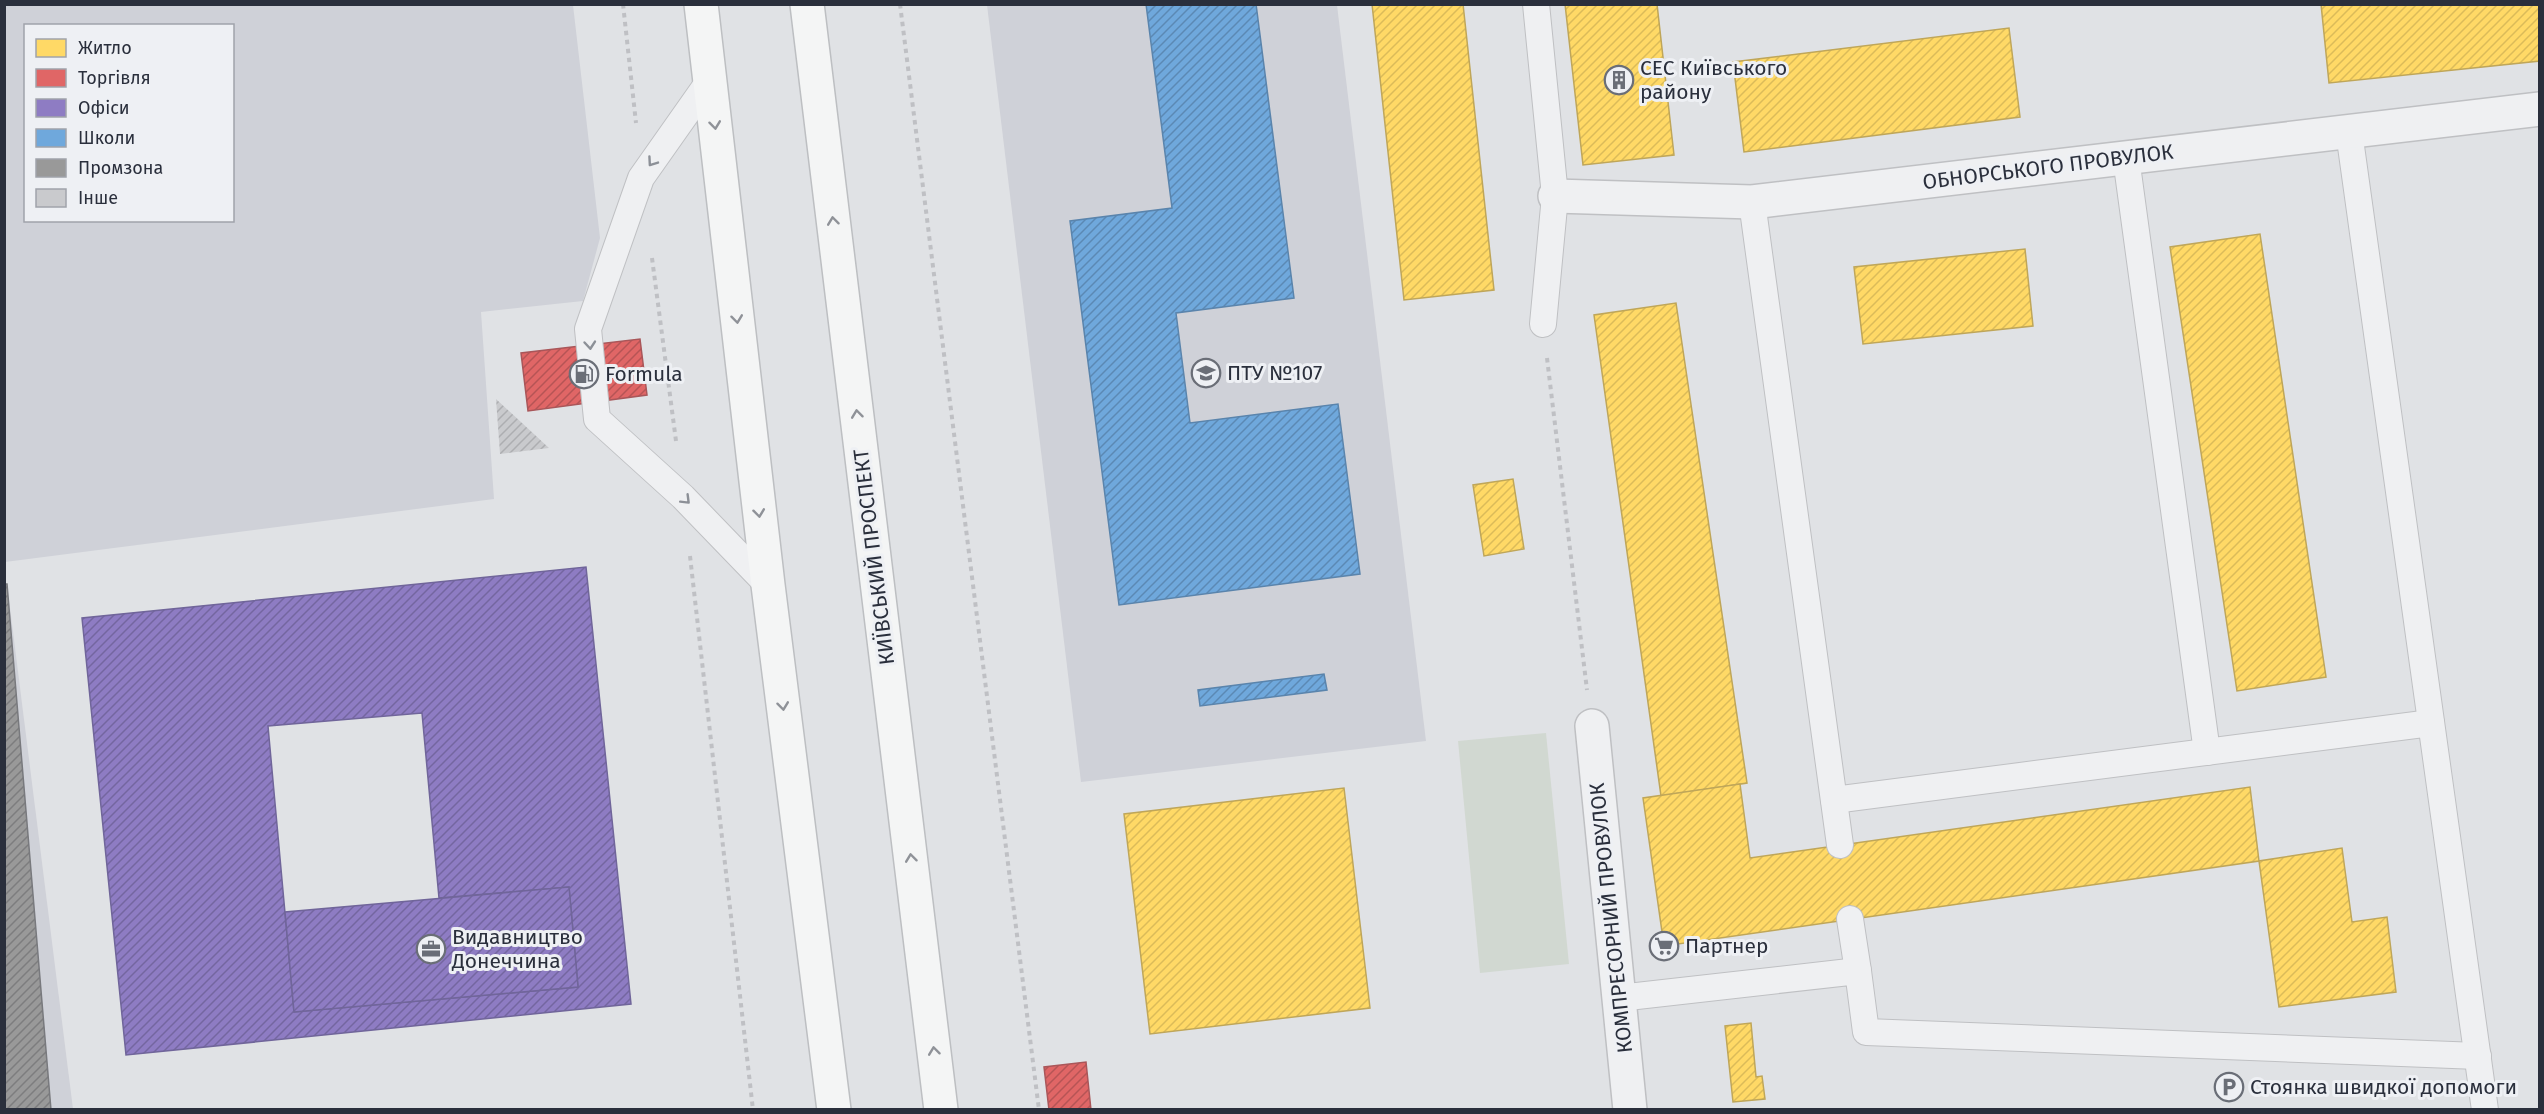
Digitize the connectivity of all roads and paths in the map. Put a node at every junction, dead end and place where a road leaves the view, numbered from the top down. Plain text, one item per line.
1 (701, 4) edge
2 (807, 4) edge
3 (900, 4) edge
4 (1536, 4) edge
5 (710, 80) junction
6 (2540, 109) edge
7 (2349, 132) junction
8 (2126, 158) junction
9 (1555, 195) junction
10 (1752, 202) junction
11 (1543, 324) joint
12 (768, 585) junction
13 (2431, 723) junction
14 (1592, 726) joint
15 (2207, 752) junction
16 (1834, 800) junction
17 (1840, 845) dead end
18 (1850, 919) dead end
19 (1858, 971) junction
20 (1619, 998) junction
21 (2478, 1056) junction
22 (834, 1110) edge
23 (941, 1110) edge
24 (1040, 1110) edge
25 (1630, 1110) edge
26 (2485, 1110) edge

1 - 5 main road
23 -> 2 main road, КИЇВСЬКИЙ ПРОСПЕКТ
3 - 24 path
4 - 9 lane
5 -> 12 main road
5 -> 12 lane
6 - 7 street, ОБНОРСЬКОГО ПРОВУЛОК
7 - 8 street, ОБНОРСЬКОГО ПРОВУЛОК
7 - 13 lane
8 - 10 street, ОБНОРСЬКОГО ПРОВУЛОК
8 - 15 lane
9 - 10 street, ОБНОРСЬКОГО ПРОВУЛОК
9 - 11 lane
10 - 16 lane
11 - 14 path
12 -> 22 main road
13 - 15 lane
13 - 21 lane
14 - 20 street, КОМПРЕСОРНИЙ ПРОВУЛОК
15 - 16 lane
16 - 17 lane
18 - 19 lane
19 - 20 lane
19 - 21 lane
20 - 25 street, КОМПРЕСОРНИЙ ПРОВУЛОК
21 - 26 lane

